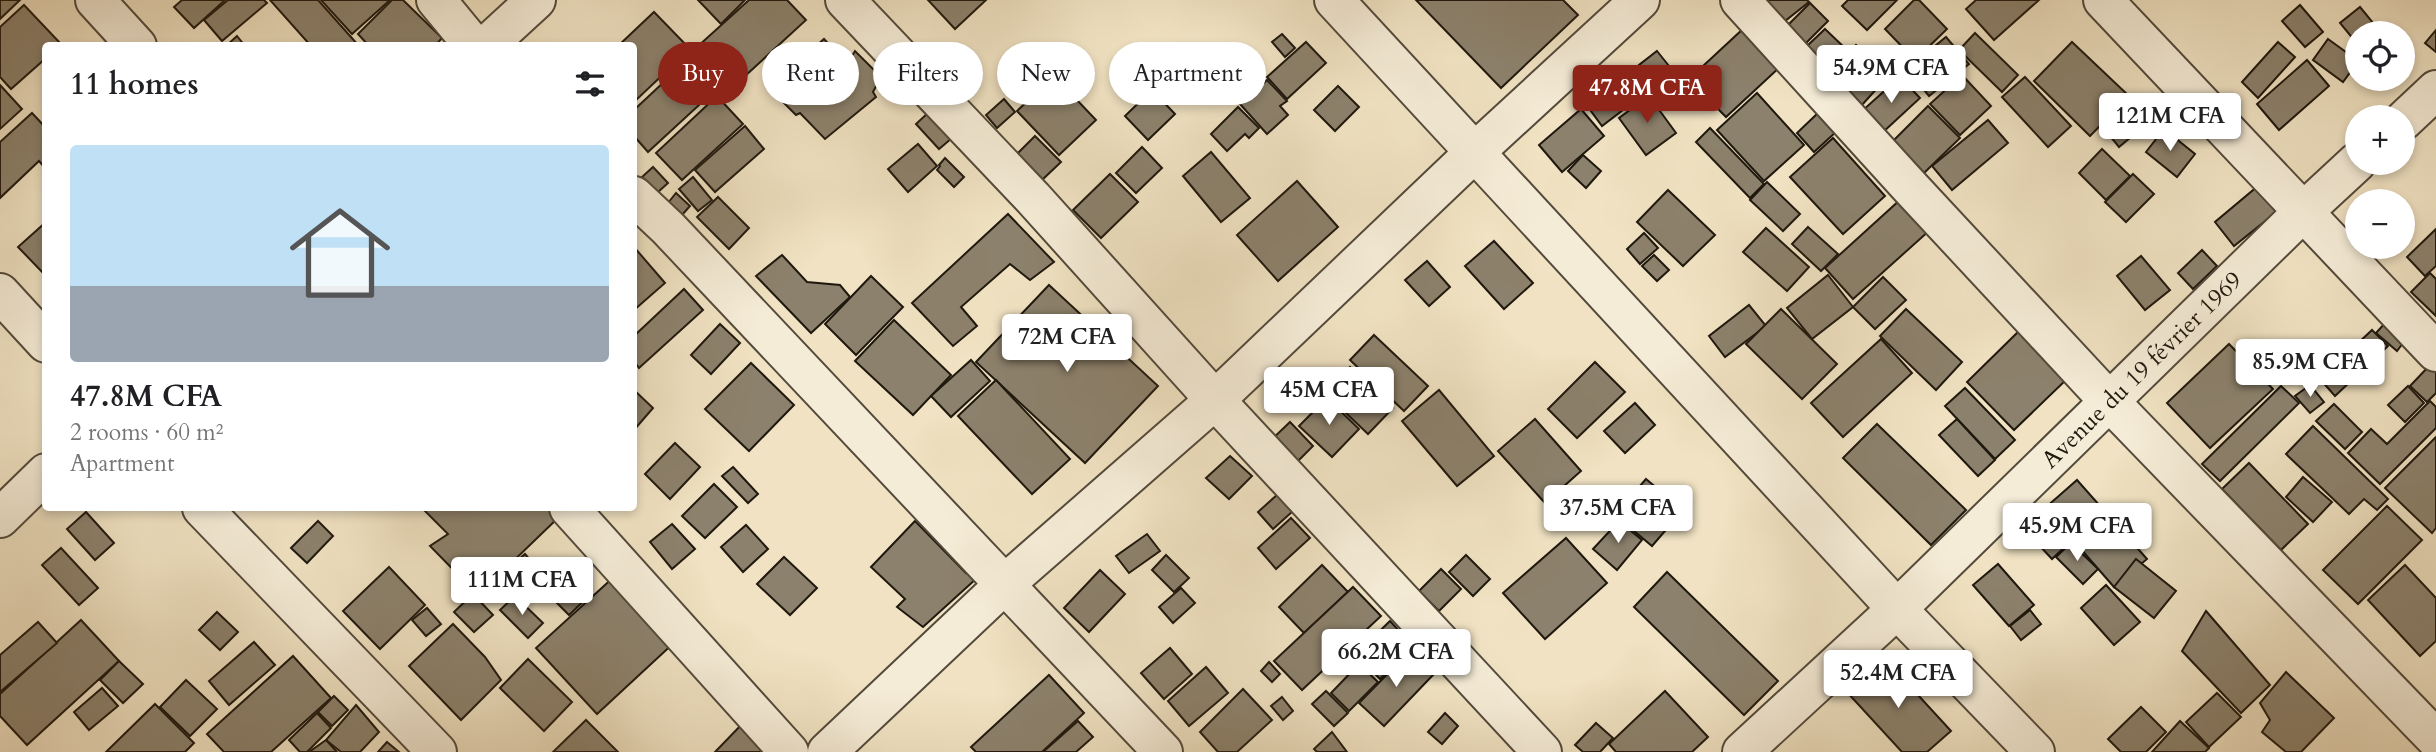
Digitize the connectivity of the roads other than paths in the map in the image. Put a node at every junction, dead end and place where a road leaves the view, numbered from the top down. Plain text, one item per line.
1 (95, 0) edge
2 (436, 0) edge
3 (536, 0) edge
4 (845, 0) edge
5 (1334, 0) edge
6 (1640, 0) edge
7 (1741, 0) edge
8 (2103, 0) edge
9 (133, 42) edge
10 (471, 42) edge
11 (490, 42) edge
12 (2436, 90) edge
13 (2415, 110) edge
14 (1475, 152) junction
15 (2345, 173) edge
16 (637, 199) edge
17 (2303, 212) junction
18 (0, 293) edge
19 (42, 339) edge
20 (2436, 352) edge
21 (1215, 400) junction
22 (2109, 401) junction
23 (42, 478) edge
24 (205, 511) edge
25 (572, 511) edge
26 (0, 518) edge
27 (1006, 583) junction
28 (1897, 609) junction
29 (2436, 740) edge
30 (437, 752) edge
31 (789, 752) edge
32 (827, 752) edge
33 (1163, 752) edge
34 (1542, 752) edge
35 (1742, 752) edge
36 (2035, 752) edge

1 - 9 street
2 - 10 street
3 - 11 street
4 - 21 street
5 - 14 street
6 - 14 street
7 - 22 street
8 - 17 street
12 - 13 street
14 - 21 street
14 - 28 street
15 - 17 street, Avenue du 19 février 1969
16 - 27 street
17 - 20 street
17 - 22 street, Avenue du 19 février 1969
18 - 19 street
21 - 27 street
21 - 34 street
22 - 28 street, Avenue du 19 février 1969
22 - 29 street
23 - 26 street
24 - 30 street
25 - 31 street
27 - 32 street
27 - 33 street
28 - 35 street, Avenue du 19 février 1969
28 - 36 street

